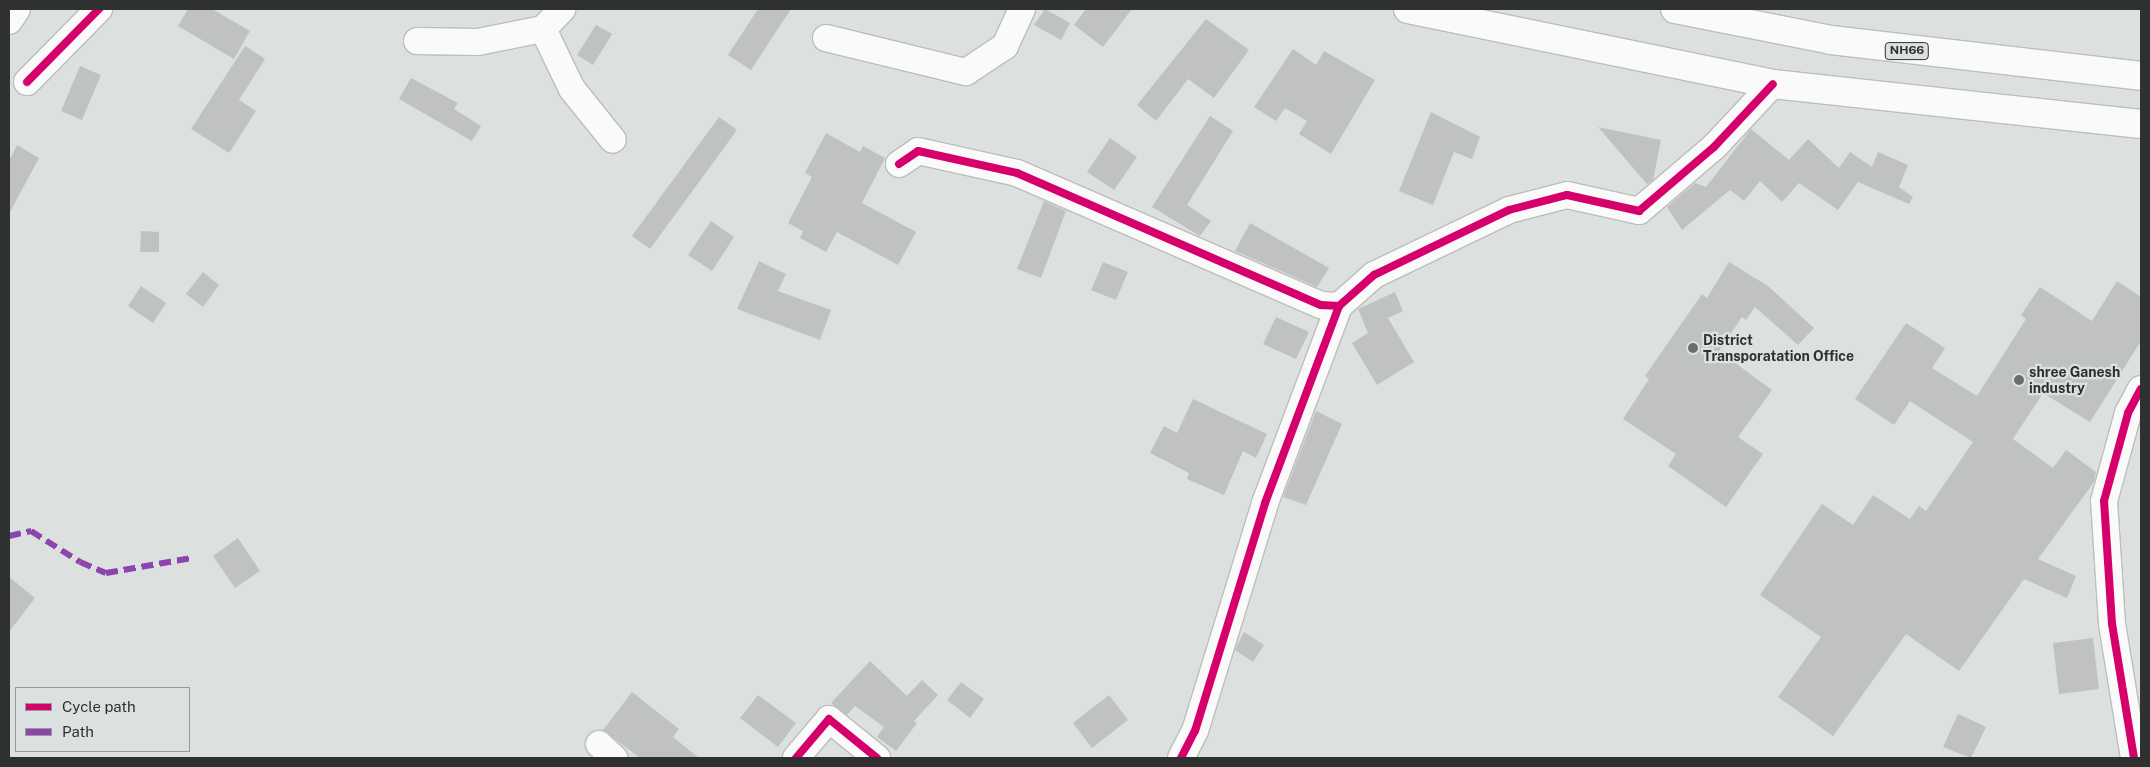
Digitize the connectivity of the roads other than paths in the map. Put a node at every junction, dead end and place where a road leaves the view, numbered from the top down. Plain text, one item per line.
1 (17, 9) edge
2 (99, 9) edge
3 (562, 9) edge
4 (1022, 9) edge
5 (1408, 9) edge
6 (1675, 9) edge
7 (9, 22) edge
8 (543, 29) junction
9 (826, 38) dead end
10 (417, 41) dead end
11 (2141, 76) edge
12 (27, 82) dead end
13 (1774, 84) junction
14 (2141, 124) edge
15 (613, 140) dead end
16 (899, 164) dead end
17 (1339, 306) junction
18 (2141, 389) edge
19 (796, 758) edge
20 (877, 758) edge
21 (1181, 758) edge
22 (2134, 758) edge

1 - 7 street
2 - 12 street
3 - 8 street
4 - 9 street
5 - 13 highway
6 - 11 highway, NH66
8 - 10 street
8 - 15 street
13 - 14 highway
13 - 17 street
16 - 17 street
17 - 21 street
18 - 22 street
19 - 20 street

